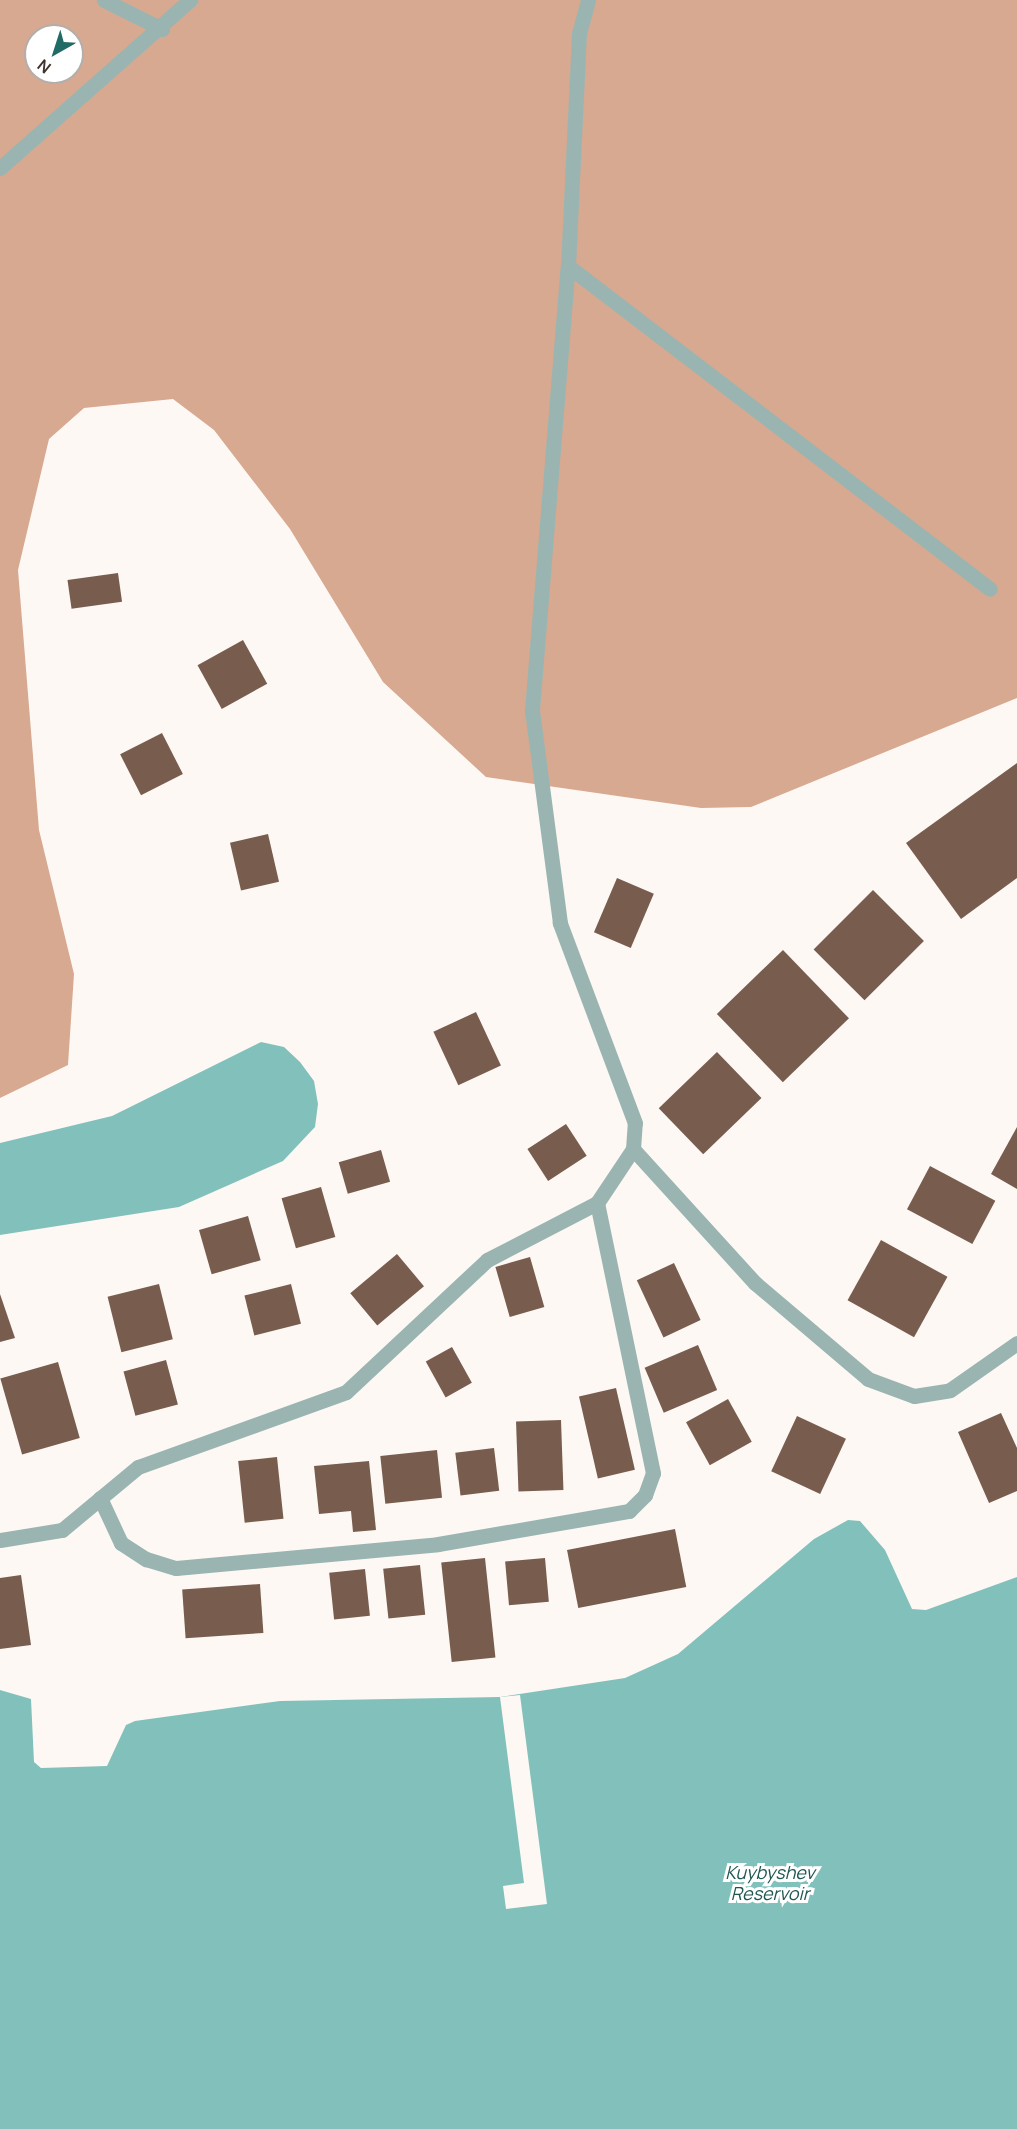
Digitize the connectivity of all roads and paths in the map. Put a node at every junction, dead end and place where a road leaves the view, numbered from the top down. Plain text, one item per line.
1 (104, 0) edge
2 (190, 0) edge
3 (588, 0) edge
4 (162, 29) junction
5 (0, 168) edge
6 (568, 266) junction
7 (990, 589) dead end
8 (633, 1149) junction
9 (597, 1203) junction
10 (1017, 1343) edge
11 (100, 1498) junction
12 (0, 1540) edge

1 - 4 street
2 - 4 street
3 - 6 street
4 - 5 street
6 - 7 street
6 - 8 street
8 - 9 street
8 - 10 street
9 - 11 street
9 - 11 street
11 - 12 street

